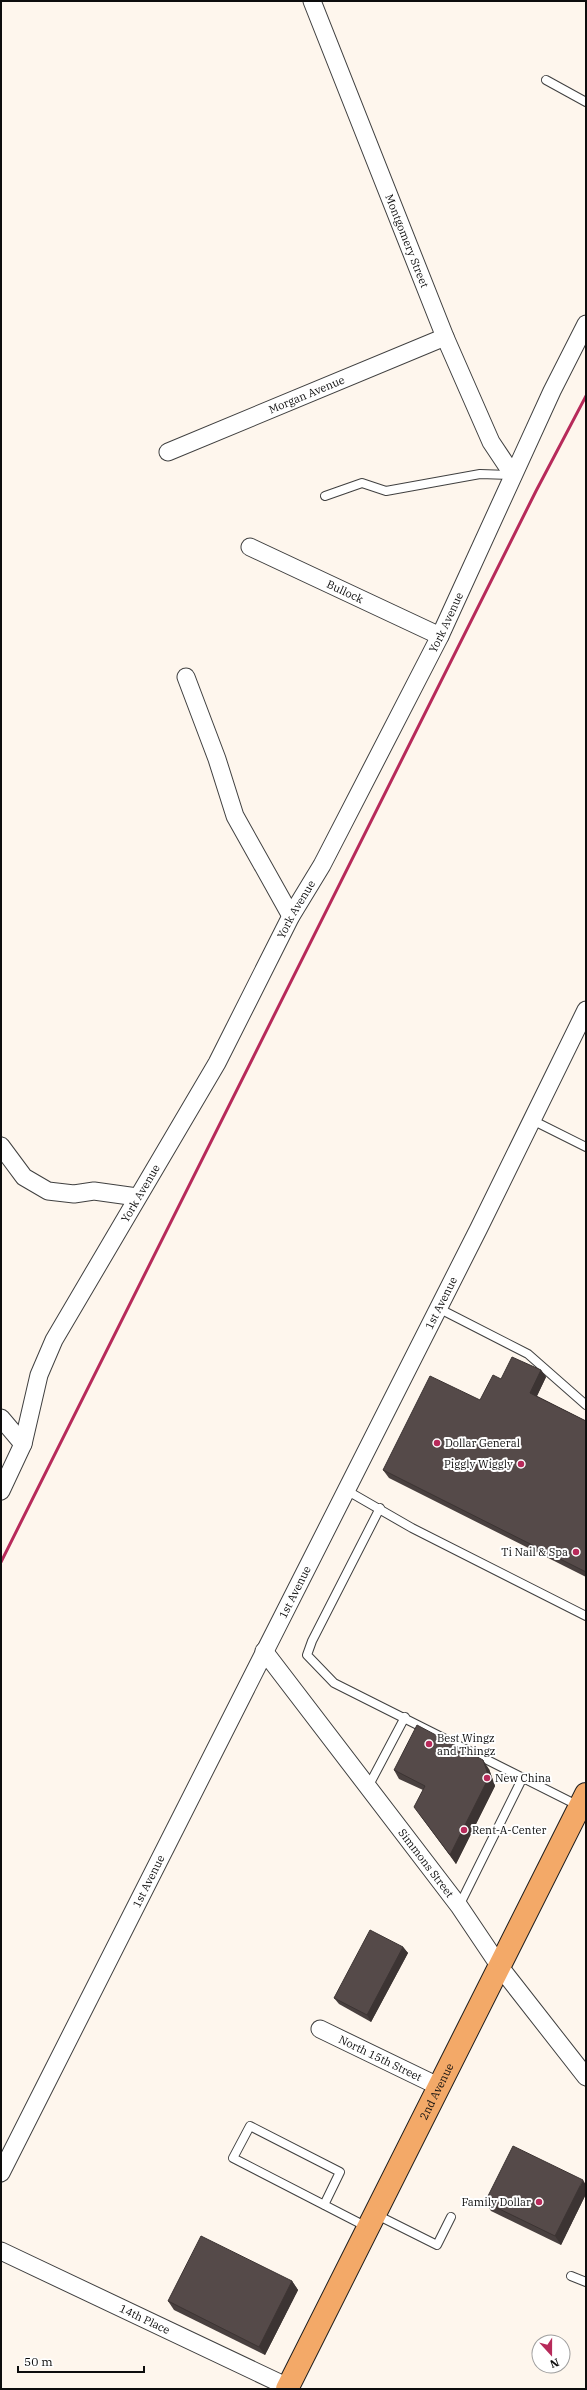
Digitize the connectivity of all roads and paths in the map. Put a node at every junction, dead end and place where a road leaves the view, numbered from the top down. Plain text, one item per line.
1 (312, 1) edge
2 (546, 80) dead end
3 (586, 102) edge
4 (586, 324) edge
5 (445, 337) junction
6 (168, 452) dead end
7 (513, 475) junction
8 (325, 496) dead end
9 (250, 547) dead end
10 (440, 636) junction
11 (186, 677) dead end
12 (291, 916) junction
13 (586, 1010) edge
14 (532, 1120) junction
15 (1, 1146) edge
16 (586, 1147) edge
17 (137, 1197) junction
18 (438, 1308) junction
19 (586, 1405) edge
20 (1, 1418) edge
21 (23, 1444) junction
22 (346, 1490) junction
23 (1, 1491) edge
24 (380, 1508) junction
25 (586, 1616) edge
26 (264, 1651) junction
27 (405, 1717) junction
28 (523, 1777) junction
29 (368, 1786) junction
30 (583, 1800) edge
31 (459, 1906) junction
32 (500, 1967) junction
33 (320, 2029) dead end
34 (586, 2077) edge
35 (440, 2087) junction
36 (1, 2173) edge
37 (324, 2205) junction
38 (451, 2217) dead end
39 (371, 2221) junction
40 (1, 2251) edge
41 (571, 2276) dead end
42 (586, 2282) edge
43 (288, 2388) edge

1 - 5 street, Montgomery Street
2 - 3 lane
4 - 7 street, York Avenue
5 - 6 street, Morgan Avenue
5 - 7 street, Montgomery Street
7 - 8 lane
7 - 10 street, York Avenue
9 - 10 street, Bullock
10 - 12 street, York Avenue
11 - 12 street
12 - 17 street, York Avenue
13 - 14 street, 1st Avenue
14 - 16 lane
14 - 18 street, 1st Avenue
15 - 17 street
17 - 21 street, York Avenue
18 - 19 lane
18 - 22 street, 1st Avenue
20 - 21 street
21 - 23 street, York Avenue
22 - 24 lane
22 - 26 street, 1st Avenue
24 - 25 lane
24 - 27 lane
26 - 29 street, Simmons Street
26 - 36 street, 1st Avenue
27 - 28 lane
27 - 29 lane
28 - 30 lane
28 - 31 lane
29 - 31 street, Simmons Street
30 - 32 main road, 2nd Avenue
31 - 32 street, Simmons Street
32 - 34 street, Simmons Street
32 - 35 main road, 2nd Avenue
33 - 35 street, North 15th Street
35 - 39 main road, 2nd Avenue
37 - 37 lane
37 - 39 lane
38 - 39 lane
39 - 43 main road, 2nd Avenue
40 - 43 street, 14th Place
41 - 42 lane

